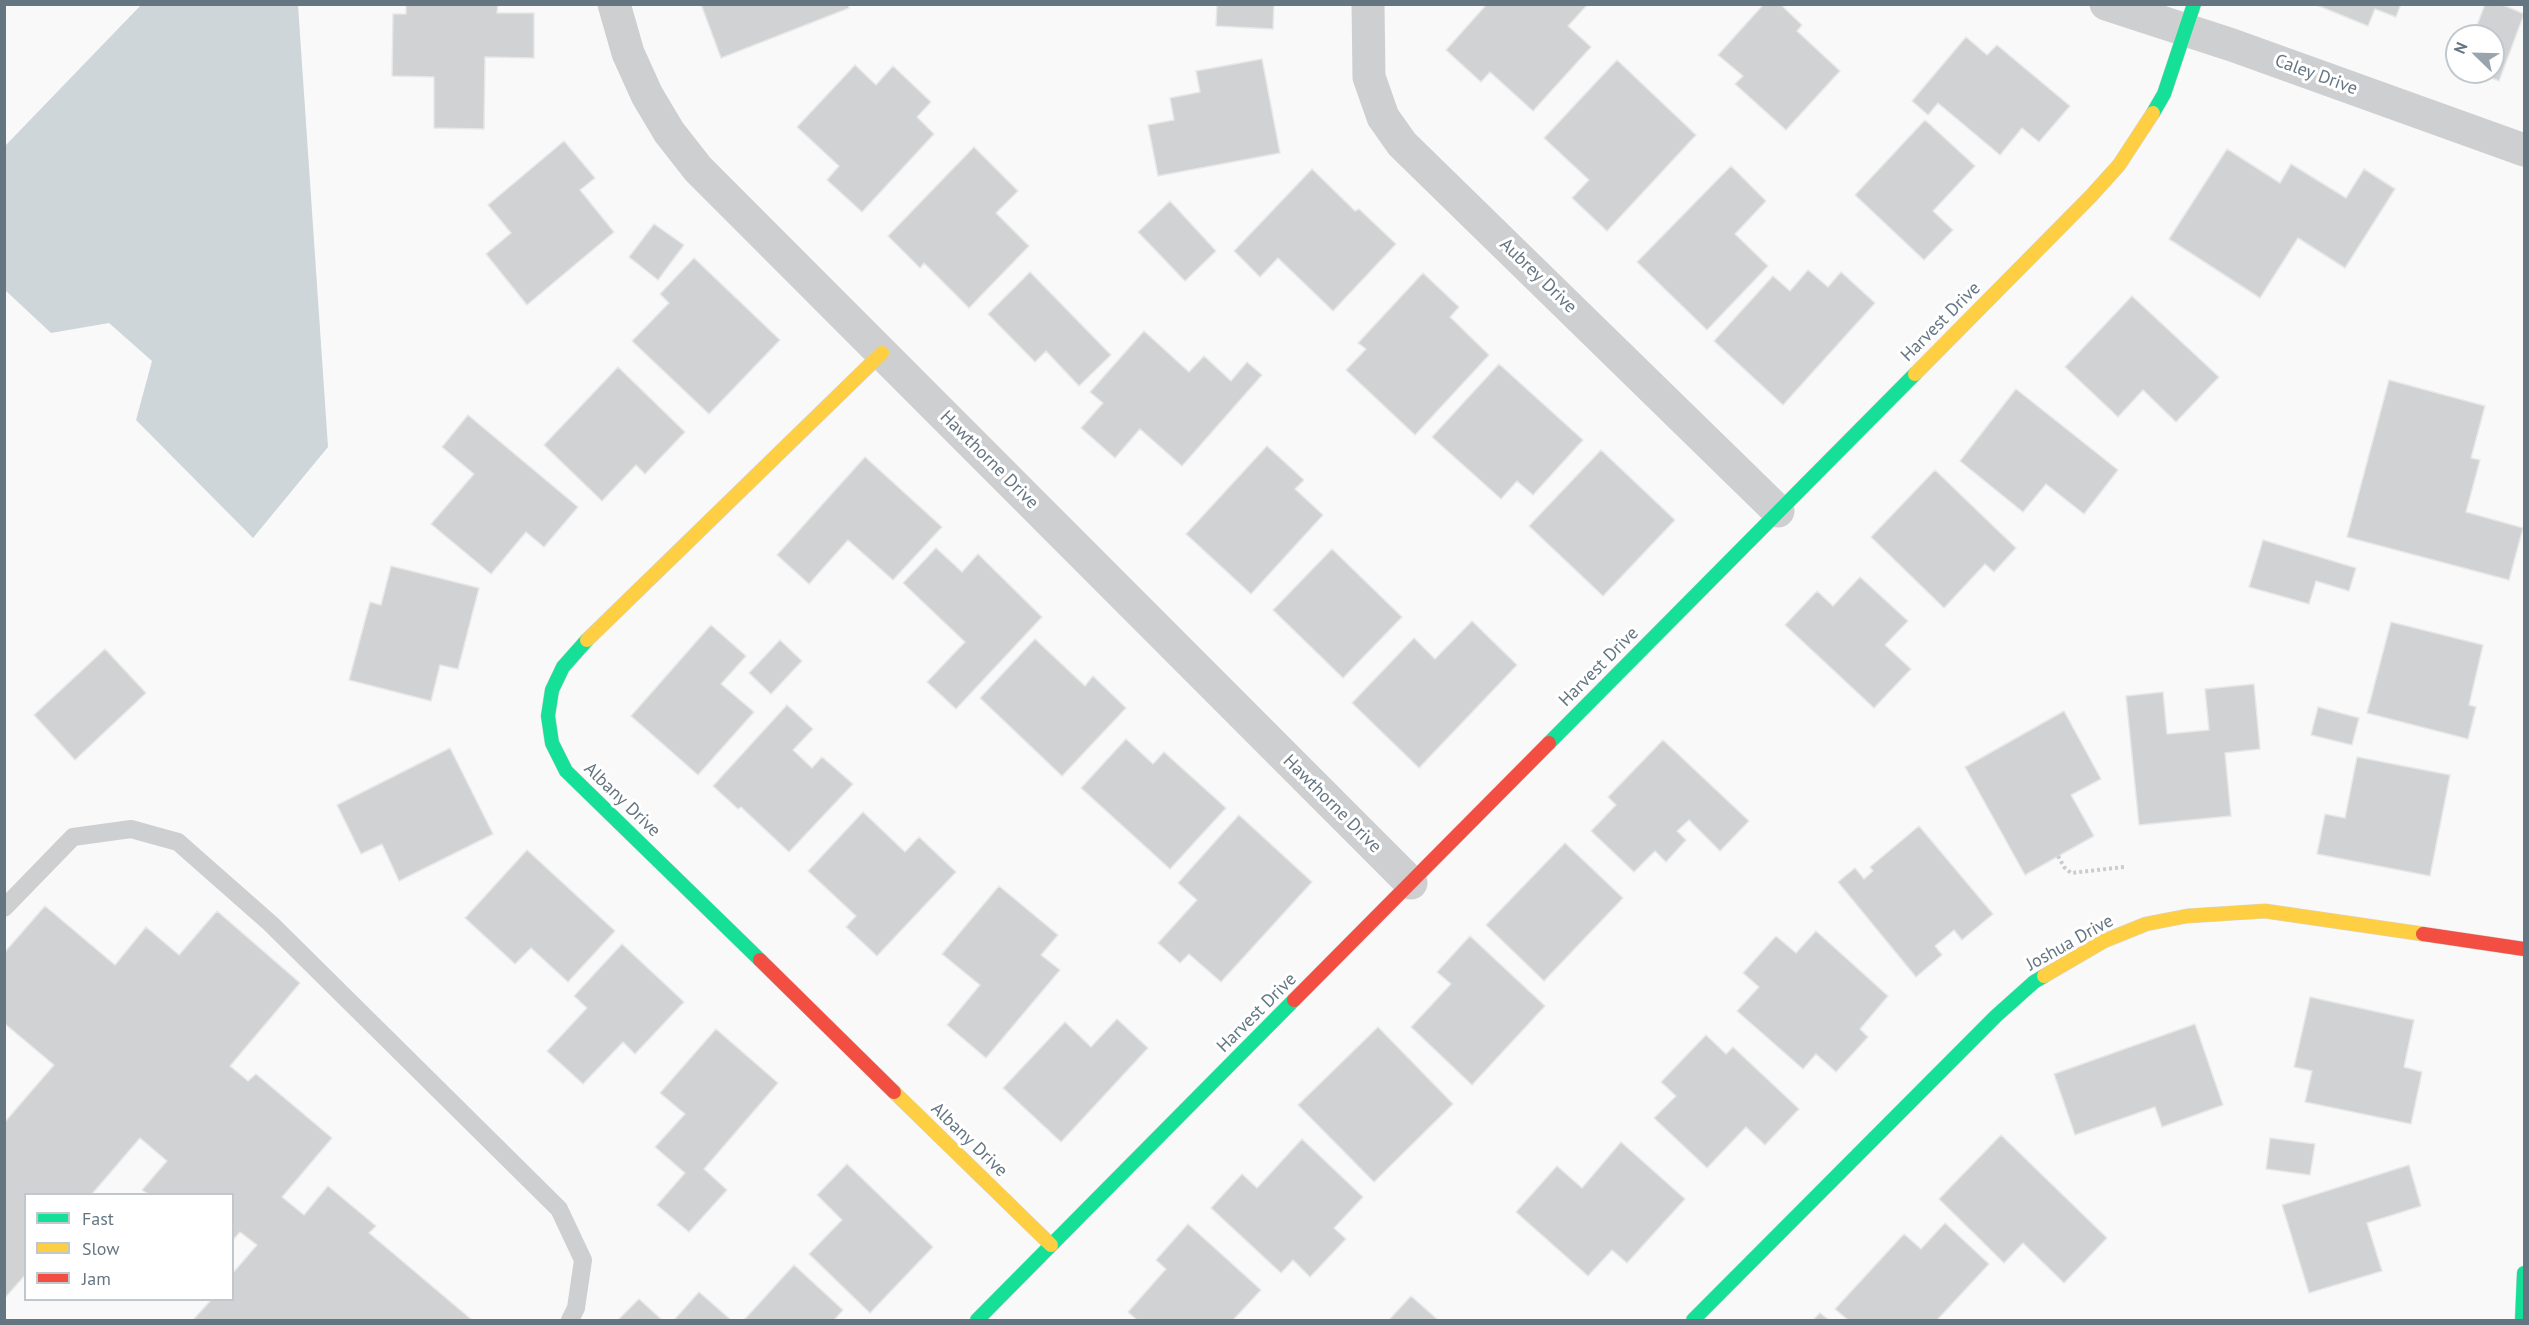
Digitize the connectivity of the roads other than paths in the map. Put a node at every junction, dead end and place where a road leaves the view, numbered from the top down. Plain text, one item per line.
1 (614, 4) edge
2 (1368, 4) edge
3 (2106, 4) edge
4 (2190, 17) edge
5 (2524, 150) edge
6 (882, 352) junction
7 (1778, 511) junction
8 (1411, 883) junction
9 (4, 908) edge
10 (2524, 949) edge
11 (1051, 1245) junction
12 (2524, 1274) edge
13 (570, 1320) edge
14 (977, 1320) edge
15 (1693, 1320) edge
16 (2522, 1320) edge

1 - 6 street, Hawthorne Drive
2 - 7 street, Aubrey Drive
3 - 4 street, Caley Drive
4 - 5 street, Caley Drive
4 - 7 street, Harvest Drive
6 - 8 street, Hawthorne Drive
6 - 11 street, Albany Drive
7 - 8 street, Harvest Drive
8 - 11 street, Harvest Drive
9 - 13 lane
10 - 15 street, Joshua Drive
11 - 14 street, Harvest Drive
12 - 16 street

